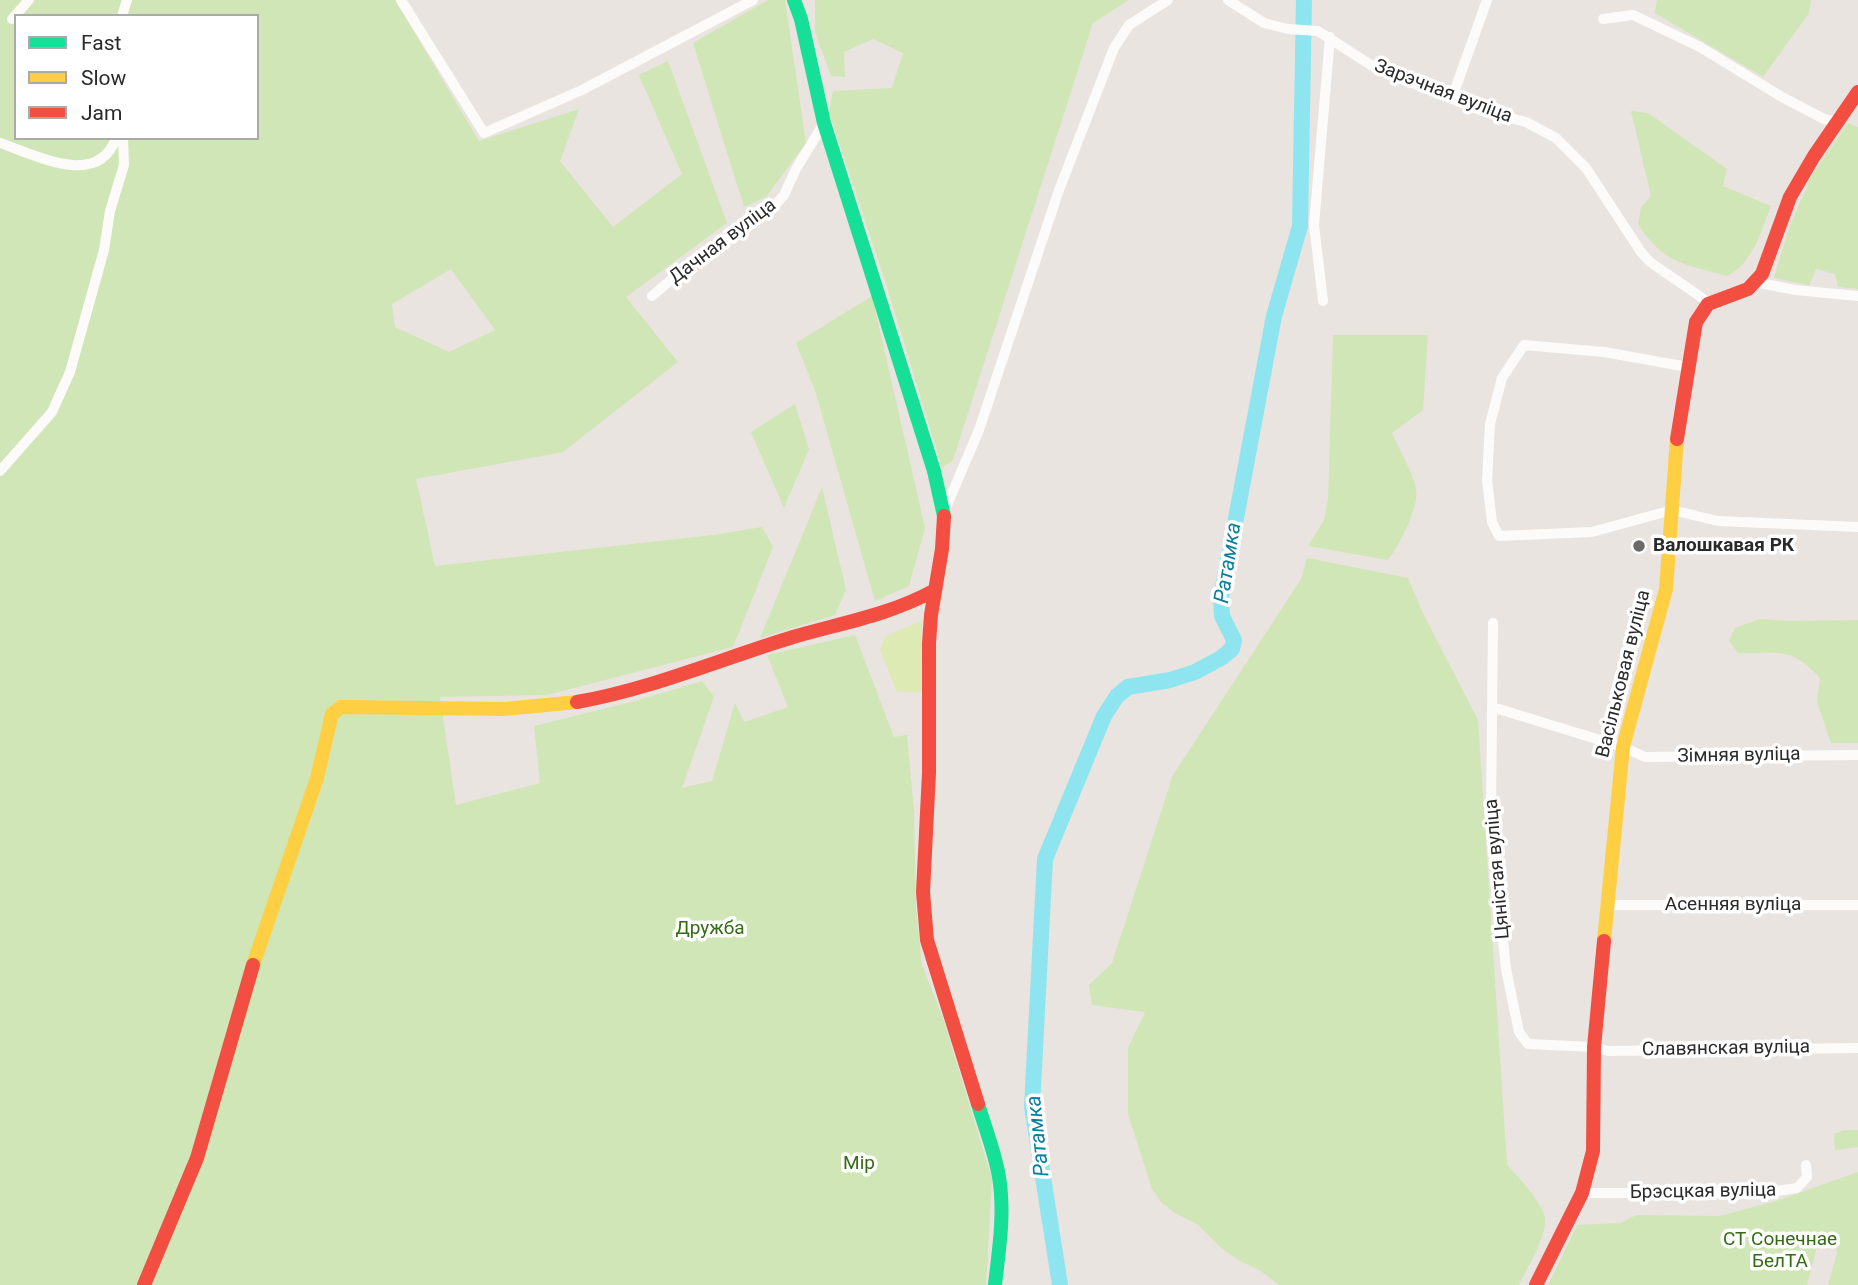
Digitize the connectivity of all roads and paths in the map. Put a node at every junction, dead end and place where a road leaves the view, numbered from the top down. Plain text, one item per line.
1 (29, 0) edge
2 (401, 0) edge
3 (753, 0) edge
4 (794, 0) edge
5 (1168, 0) edge
6 (1228, 0) edge
7 (1488, 0) edge
8 (16, 14) edge
9 (1602, 19) dead end
10 (1330, 37) junction
11 (1858, 92) edge
12 (1452, 98) junction
13 (1838, 122) junction
14 (824, 123) junction
15 (115, 140) edge
16 (123, 140) edge
17 (0, 143) edge
18 (1755, 282) junction
19 (652, 296) dead end
20 (1858, 296) edge
21 (1323, 300) dead end
22 (1712, 301) junction
23 (1688, 367) junction
24 (0, 471) edge
25 (1672, 510) junction
26 (944, 512) junction
27 (1858, 527) edge
28 (935, 590) junction
29 (1493, 623) dead end
30 (1492, 707) junction
31 (1623, 747) junction
32 (1858, 755) edge
33 (1608, 905) junction
34 (1858, 905) edge
35 (1594, 1047) junction
36 (1858, 1048) edge
37 (1806, 1165) dead end
38 (1582, 1194) junction
39 (144, 1285) edge
40 (995, 1285) edge
41 (1536, 1285) edge

1 - 8 street
2 - 3 street
4 - 14 street
5 - 26 street
6 - 10 street, Зарэчная вуліца
7 - 12 street
9 - 13 street
10 - 12 street, Зарэчная вуліца
10 - 21 street
11 - 13 street
12 - 22 street, Зарэчная вуліца
13 - 18 street
14 - 19 street, Дачная вуліца
14 - 26 street
15 - 17 street
16 - 24 street
18 - 20 street
18 - 22 street
22 - 23 street, Васільковая вуліца
23 - 25 street, Васільковая вуліца
23 - 25 street
25 - 27 street
25 - 31 street, Васільковая вуліца
26 - 28 street
28 - 39 street
28 - 40 street
29 - 30 street, Цяністая вуліца
30 - 31 street, Зімняя вуліца
30 - 35 street, Цяністая вуліца
31 - 32 street, Зімняя вуліца
31 - 33 street, Васільковая вуліца
33 - 34 street, Асенняя вуліца
33 - 35 street, Васільковая вуліца
35 - 36 street, Славянская вуліца
35 - 38 street, Васільковая вуліца
37 - 38 street, Брэсцкая вуліца
38 - 41 street, Васільковая вуліца

